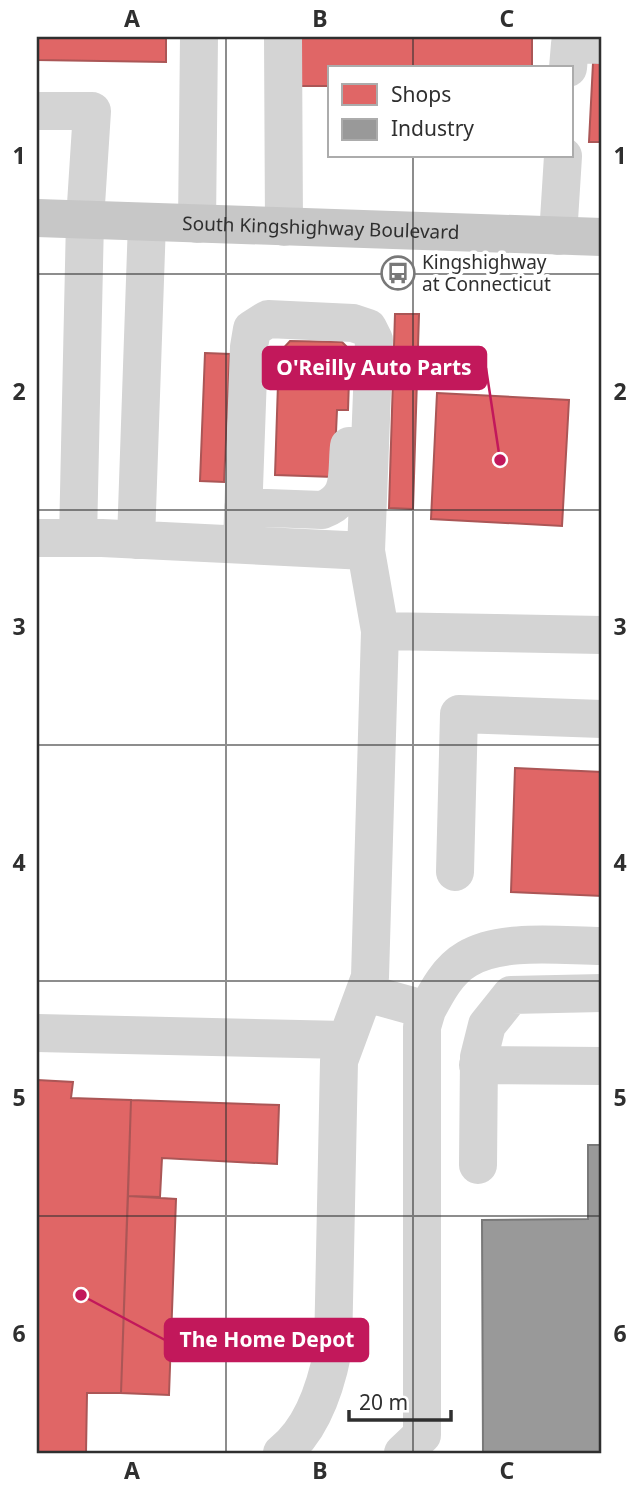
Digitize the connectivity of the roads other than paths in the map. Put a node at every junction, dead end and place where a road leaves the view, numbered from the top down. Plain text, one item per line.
1 (199, 37) edge
2 (283, 37) edge
3 (602, 45) edge
4 (568, 66) edge
5 (37, 111) edge
6 (563, 158) edge
7 (37, 218) edge
8 (85, 220) junction
9 (147, 222) junction
10 (197, 224) junction
11 (284, 227) junction
12 (558, 236) junction
13 (602, 237) edge
14 (372, 394) junction
15 (242, 526) junction
16 (37, 538) edge
17 (78, 538) junction
18 (136, 540) junction
19 (366, 551) junction
20 (380, 631) junction
21 (602, 635) edge
22 (602, 719) edge
23 (455, 872) dead end
24 (602, 946) edge
25 (366, 993) junction
26 (602, 993) edge
27 (427, 1010) junction
28 (37, 1033) edge
29 (345, 1040) junction
30 (478, 1065) junction
31 (602, 1066) edge
32 (478, 1165) dead end
33 (282, 1453) edge
34 (403, 1453) edge

1 - 10 street
2 - 11 street
3 - 4 street
5 - 8 street
6 - 12 street
7 - 8 main road, South Kingshighway Boulevard
8 - 9 main road, South Kingshighway Boulevard
8 - 17 street
9 - 10 main road, South Kingshighway Boulevard
9 - 18 street
10 - 11 main road, South Kingshighway Boulevard
11 - 12 main road, South Kingshighway Boulevard
12 - 13 main road, South Kingshighway Boulevard
14 - 15 street
14 - 15 street
14 - 19 street
15 - 18 street
15 - 19 street
16 - 17 street
17 - 18 street
19 - 20 street
20 - 21 street
20 - 25 street
22 - 23 street
24 - 27 street
25 - 27 street
25 - 29 street
26 - 30 street
27 - 34 street
28 - 29 street
29 - 33 street
30 - 31 street
30 - 32 street

